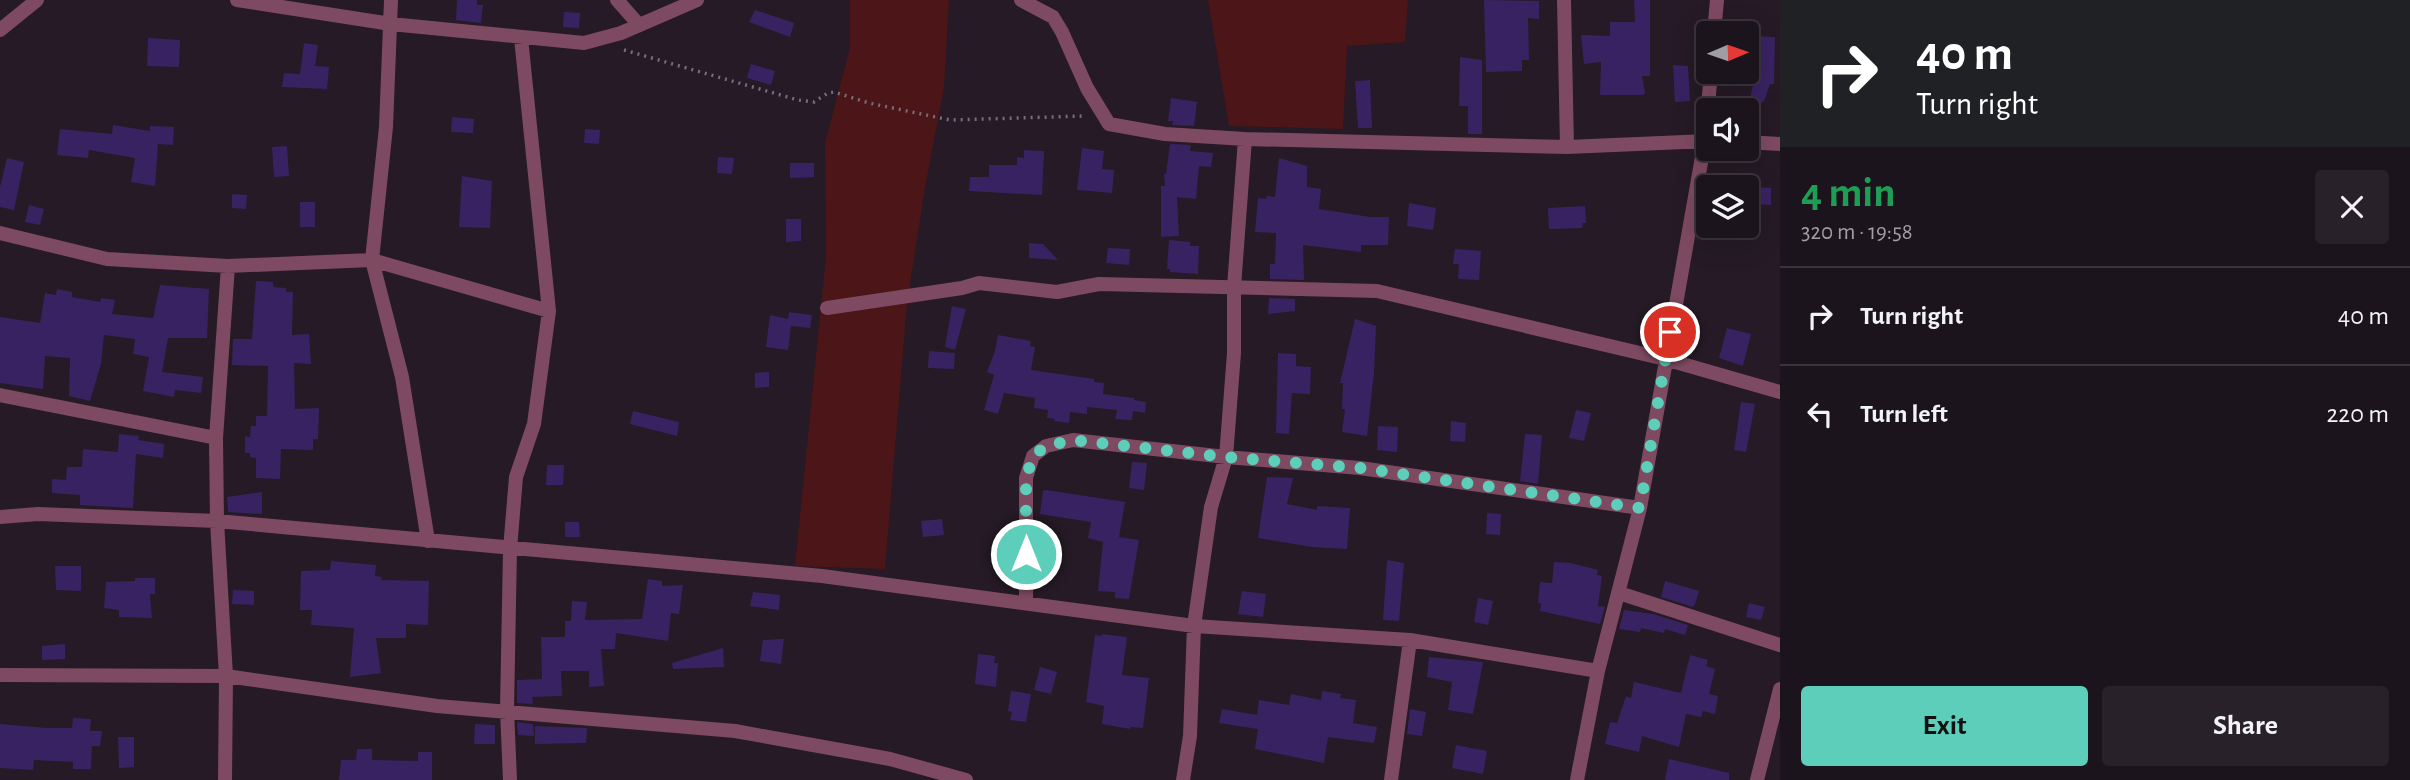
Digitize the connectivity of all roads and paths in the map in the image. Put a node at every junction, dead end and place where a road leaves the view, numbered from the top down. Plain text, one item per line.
1 (37, 0) edge
2 (237, 0) edge
3 (391, 0) edge
4 (617, 0) edge
5 (697, 0) edge
6 (1021, 0) edge
7 (1564, 0) edge
8 (1717, 0) edge
9 (1715, 21) edge
10 (391, 24) junction
11 (639, 25) junction
12 (0, 30) edge
13 (521, 38) junction
14 (620, 48) dead end
15 (1102, 115) junction
16 (1245, 139) junction
17 (1696, 142) edge
18 (1759, 143) edge
19 (1780, 144) edge
20 (1567, 148) junction
21 (1703, 161) edge
22 (0, 233) edge
23 (372, 260) junction
24 (228, 266) junction
25 (1234, 287) junction
26 (827, 308) dead end
27 (548, 311) junction
28 (1665, 359) junction
29 (1780, 392) edge
30 (0, 396) edge
31 (216, 438) junction
32 (1226, 457) junction
33 (1640, 508) junction
34 (0, 517) edge
35 (217, 521) junction
36 (428, 541) junction
37 (510, 549) junction
38 (1619, 593) junction
39 (1026, 602) junction
40 (1194, 625) junction
41 (1410, 640) junction
42 (1780, 645) edge
43 (1598, 671) junction
44 (0, 675) edge
45 (226, 676) junction
46 (1780, 688) edge
47 (507, 710) junction
48 (225, 780) edge
49 (510, 780) edge
50 (966, 780) edge
51 (1184, 780) edge
52 (1391, 780) edge
53 (1577, 780) edge
54 (1757, 780) edge

1 - 12 street
2 - 10 street
3 - 10 street
4 - 11 street
5 - 11 street
6 - 15 street
7 - 20 street
8 - 9 street
10 - 13 street
10 - 23 street
11 - 13 street
13 - 27 street
14 - 15 path
15 - 16 street
16 - 20 street
16 - 25 street
17 - 20 street
18 - 19 street
21 - 28 street
22 - 24 street
23 - 24 street
23 - 27 street
23 - 36 street
24 - 31 street
25 - 26 street
25 - 28 street
25 - 32 street
27 - 37 street
28 - 29 street
28 - 33 street
30 - 31 street
31 - 35 street
32 - 33 street
32 - 39 street
32 - 40 street
33 - 38 street
34 - 35 street
35 - 36 street
35 - 45 street
36 - 37 street
37 - 39 street
37 - 47 street
38 - 42 street
38 - 43 street
39 - 40 street
40 - 41 street
40 - 51 street
41 - 43 street
41 - 52 street
43 - 53 street
44 - 45 street
45 - 47 street
45 - 48 street
46 - 54 street
47 - 49 street
47 - 50 street

